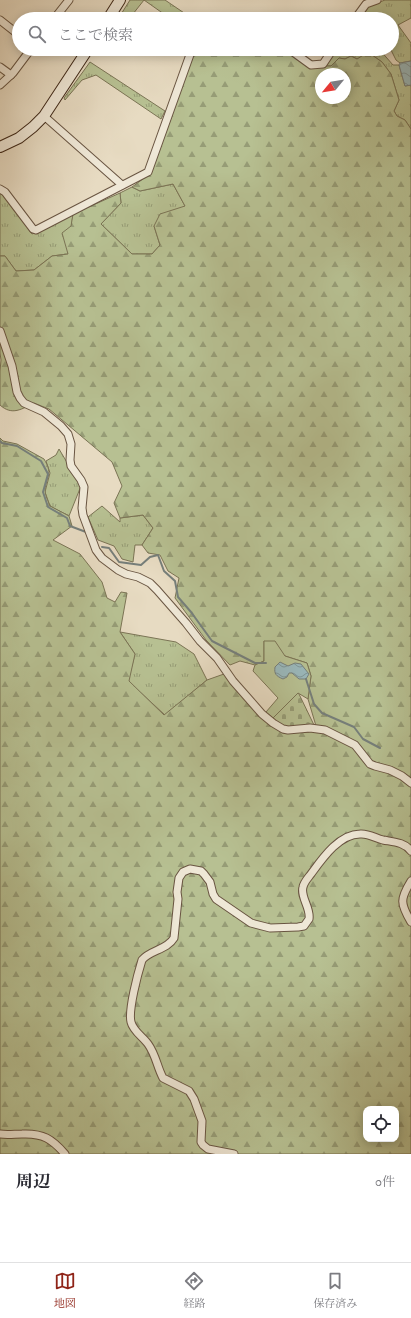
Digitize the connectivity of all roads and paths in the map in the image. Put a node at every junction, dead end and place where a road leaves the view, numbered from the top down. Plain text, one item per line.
1 (69, 0) edge
2 (120, 0) edge
3 (377, 0) edge
4 (60, 12) edge
5 (112, 12) edge
6 (360, 12) edge
7 (0, 20) edge
8 (12, 29) edge
9 (26, 56) edge
10 (83, 56) edge
11 (189, 56) edge
12 (299, 56) edge
13 (329, 56) edge
14 (0, 66) edge
15 (11, 75) junction
16 (0, 85) edge
17 (44, 116) junction
18 (0, 147) edge
19 (122, 185) junction
20 (0, 189) edge
21 (0, 331) edge
22 (411, 783) edge
23 (411, 851) edge
24 (411, 881) edge
25 (411, 922) edge
26 (0, 1134) edge
27 (65, 1154) edge
28 (234, 1154) edge

1 - 4 street
2 - 5 street
3 - 6 street
7 - 8 street
9 - 15 street
10 - 17 street
11 - 19 street
12 - 13 street
14 - 15 street
15 - 16 street
17 - 18 street
17 - 19 street
19 - 20 street
21 - 22 street
23 - 28 street
24 - 25 street
26 - 27 street

